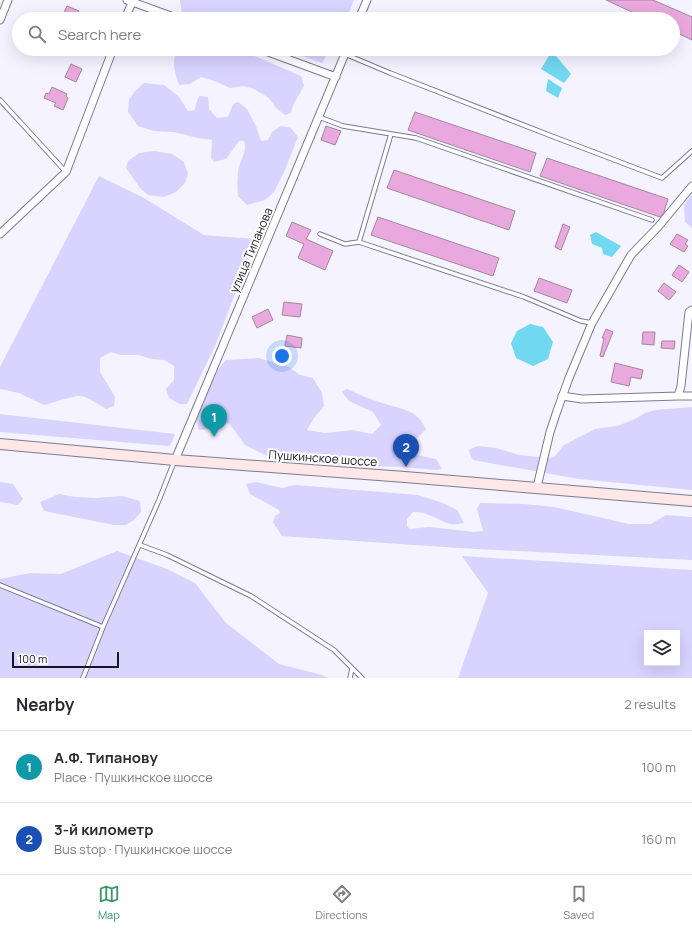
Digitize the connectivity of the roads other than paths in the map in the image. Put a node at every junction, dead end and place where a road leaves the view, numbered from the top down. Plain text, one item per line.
1 (8, 0) edge
2 (367, 0) edge
3 (131, 1) edge
4 (127, 12) edge
5 (160, 12) edge
6 (363, 12) edge
7 (0, 20) edge
8 (111, 56) edge
9 (279, 56) edge
10 (344, 56) edge
11 (356, 56) edge
12 (336, 77) junction
13 (0, 100) edge
14 (318, 117) junction
15 (391, 134) junction
16 (692, 151) edge
17 (66, 172) junction
18 (692, 186) edge
19 (652, 220) dead end
20 (0, 234) edge
21 (320, 234) dead end
22 (359, 242) junction
23 (692, 310) edge
24 (592, 323) junction
25 (562, 396) junction
26 (678, 396) junction
27 (692, 396) edge
28 (0, 444) edge
29 (175, 460) junction
30 (537, 487) junction
31 (692, 501) edge
32 (140, 544) junction
33 (0, 585) edge
34 (103, 627) junction
35 (352, 668) junction
36 (82, 678) edge
37 (350, 678) edge
38 (362, 678) edge

1 - 7 street
2 - 6 street
3 - 4 street
3 - 5 street
8 - 17 street
9 - 12 street
10 - 12 street, улица Типанова
11 - 16 lane
12 - 14 street, улица Типанова
13 - 17 lane
14 - 15 lane
14 - 29 street, улица Типанова
15 - 19 lane
15 - 22 lane
17 - 20 street
18 - 24 street
21 - 22 lane
22 - 24 lane
23 - 26 street
24 - 25 street
25 - 26 street
25 - 30 street
26 - 27 street
28 - 29 main road, Пушкинское шоссе
29 - 30 main road, Пушкинское шоссе
29 - 32 lane
30 - 31 main road, Пушкинское шоссе
32 - 34 lane
32 - 35 lane
33 - 34 lane
34 - 36 lane
35 - 37 lane
35 - 38 lane

